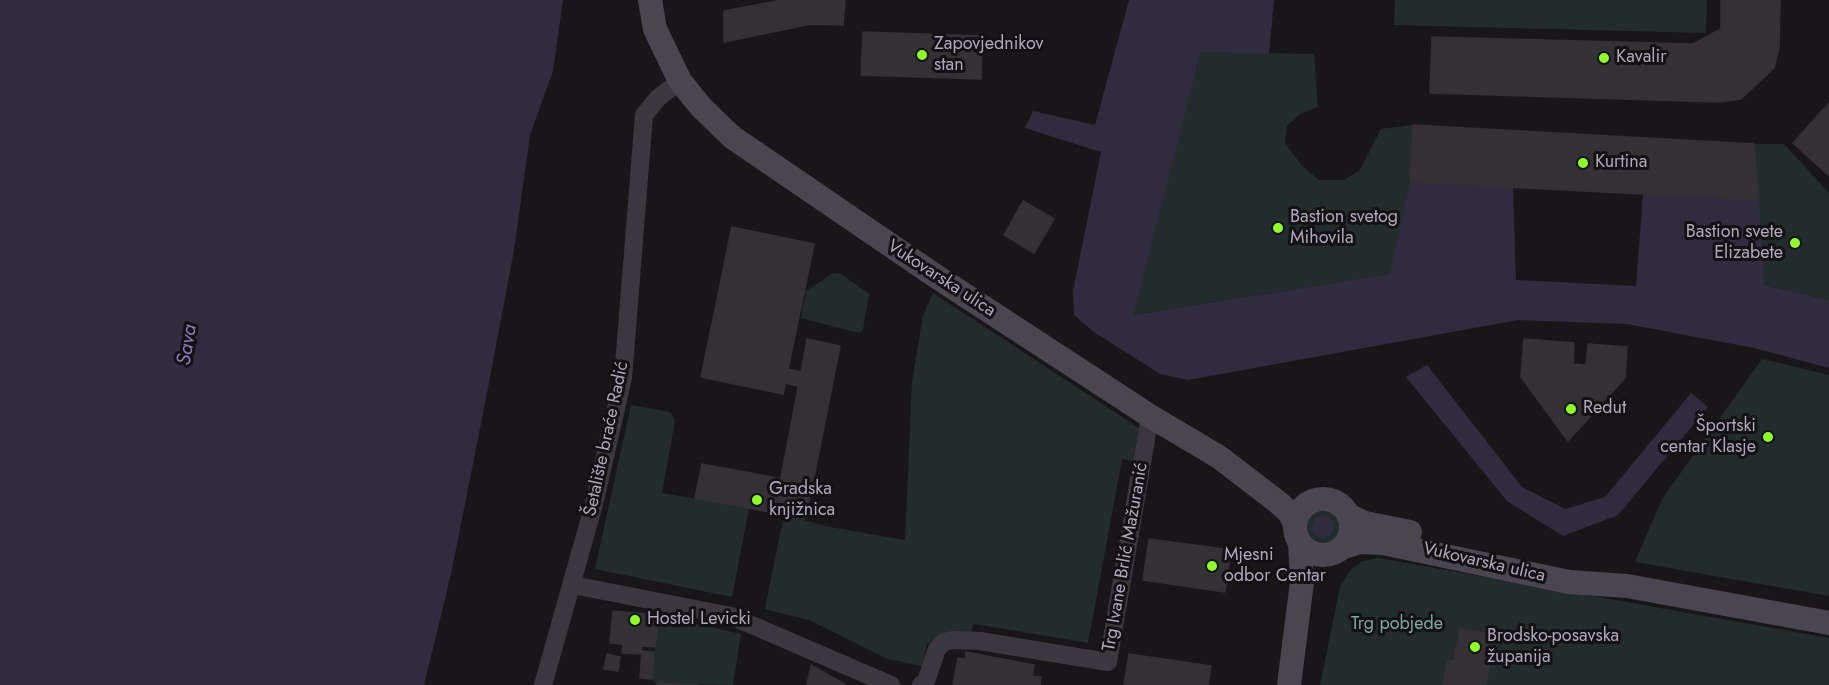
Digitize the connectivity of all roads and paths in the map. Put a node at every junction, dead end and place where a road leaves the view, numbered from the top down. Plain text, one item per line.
1 (651, 0) edge
2 (680, 81) junction
3 (1150, 416) junction
4 (1219, 457) junction
5 (1319, 500) junction
6 (1348, 515) junction
7 (1298, 534) junction
8 (1338, 551) junction
9 (573, 585) junction
10 (1627, 586) junction
11 (1829, 623) edge
12 (1291, 675) edge
13 (543, 685) edge
14 (891, 685) edge
15 (921, 685) edge

1 - 2 main road
2 - 3 main road, Vukovarska ulica
2 - 9 street, Šetalište braće Radić
3 - 4 main road, Vukovarska ulica
3 - 15 street, Trg Ivane Brlić Mažuranić
4 - 5 main road, Vukovarska ulica
4 - 7 main road, Vukovarska ulica
5 - 6 main road
5 - 7 main road
6 - 8 main road
6 - 10 main road, Vukovarska ulica
7 - 8 main road
7 - 12 main road
8 - 10 main road, Vukovarska ulica
8 - 12 main road
9 - 13 street, Šetalište braće Radić
9 - 14 street
10 - 11 main road, Vukovarska ulica

